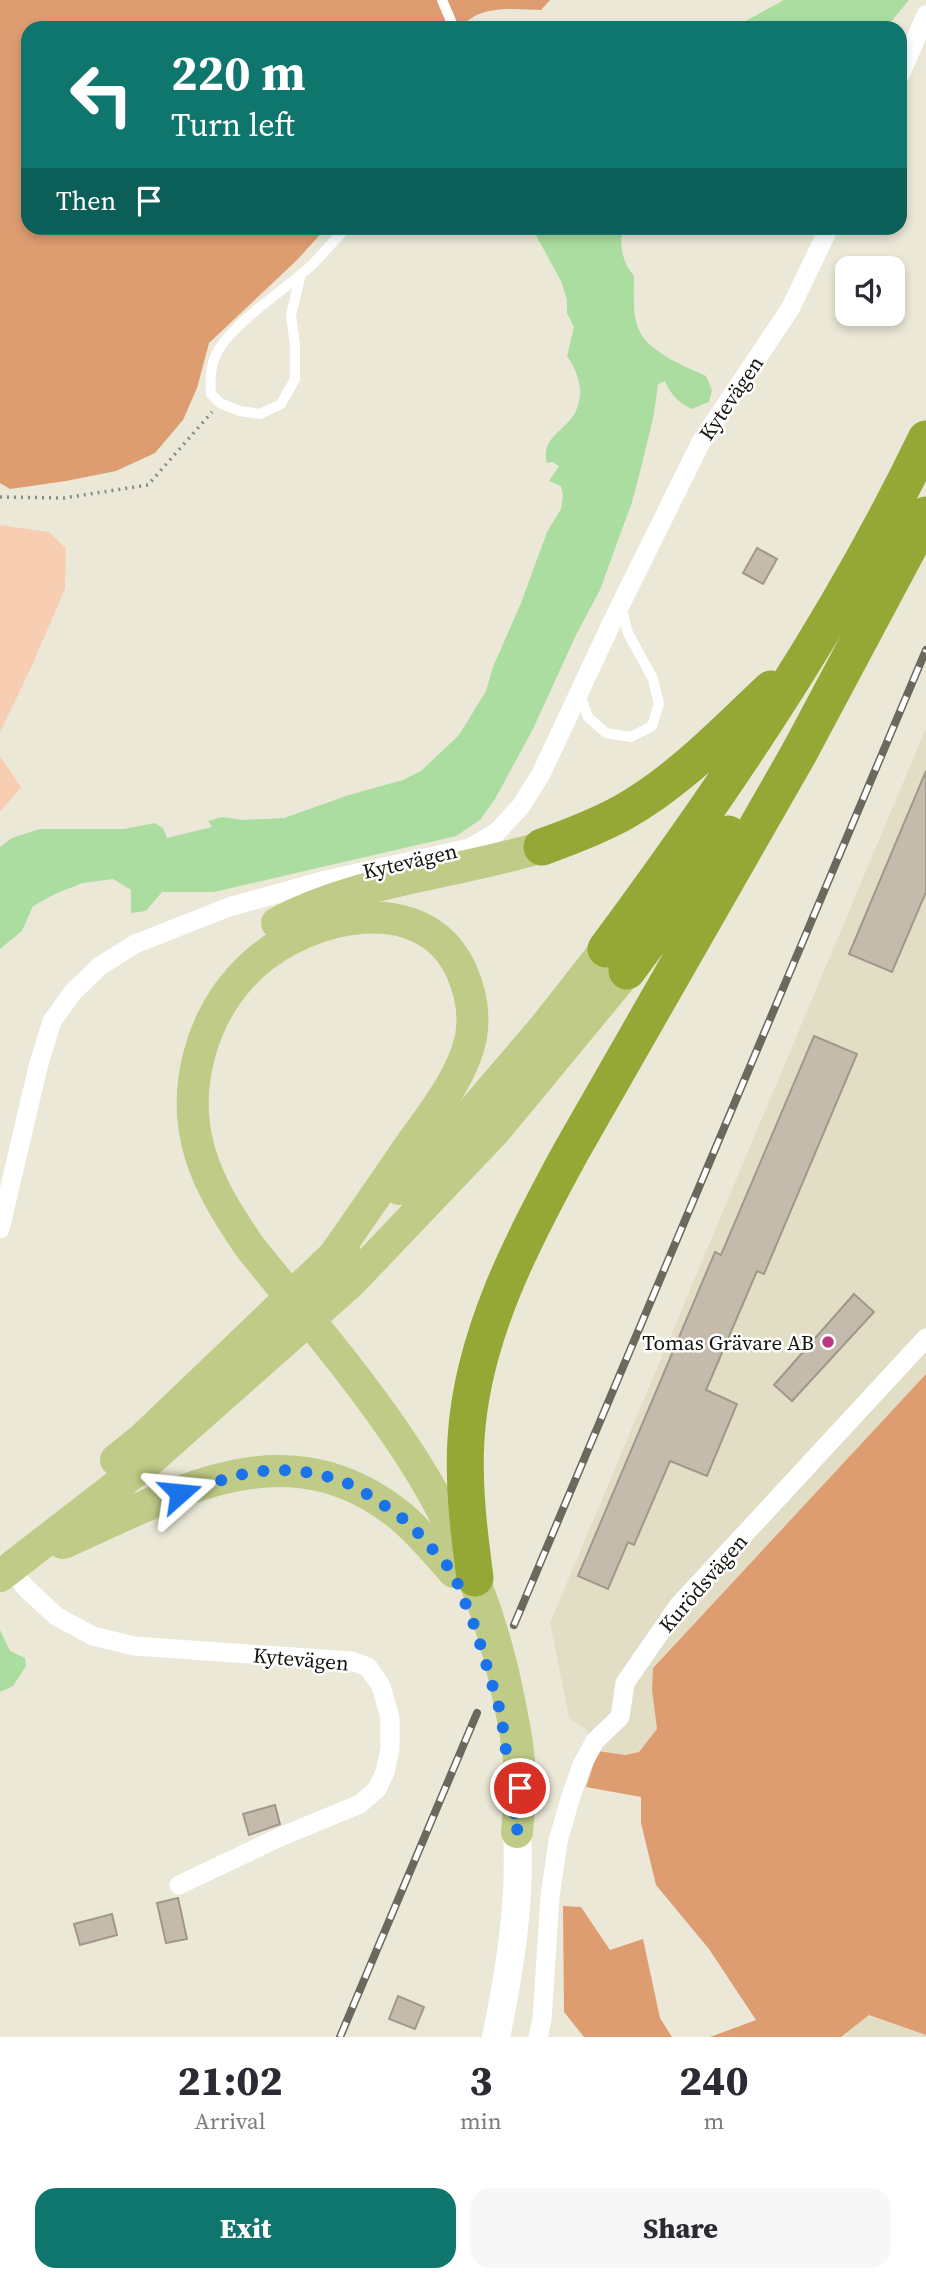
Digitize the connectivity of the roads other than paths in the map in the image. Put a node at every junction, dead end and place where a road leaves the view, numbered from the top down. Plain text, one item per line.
1 (442, 0) edge
2 (926, 15) edge
3 (451, 21) edge
4 (907, 59) edge
5 (339, 235) edge
6 (826, 235) edge
7 (301, 274) junction
8 (926, 439) edge
9 (926, 515) edge
10 (880, 599) junction
11 (621, 604) junction
12 (809, 652) junction
13 (579, 694) junction
14 (542, 847) joint
15 (616, 960) junction
16 (0, 1229) edge
17 (330, 1261) junction
18 (258, 1272) junction
19 (926, 1338) edge
20 (6, 1558) edge
21 (464, 1575) junction
22 (517, 1832) joint
23 (178, 1885) dead end
24 (496, 2037) edge
25 (538, 2037) edge

1 - 3 lane
2 - 4 street
5 - 7 lane
6 - 11 street, Kytevägen
7 - 7 lane
8 - 12 highway
9 - 10 highway
10 - 15 highway
10 - 21 highway
11 - 13 street, Kytevägen
11 - 13 lane
12 - 14 highway
12 - 15 highway
13 - 16 street, Kytevägen
14 - 18 main road
15 - 17 main road
15 - 20 main road
17 - 18 main road
17 - 20 main road
18 - 21 main road
19 - 25 street, Kurödsvägen
20 - 21 main road
20 - 23 street, Kytevägen
21 - 22 main road
22 - 24 street

